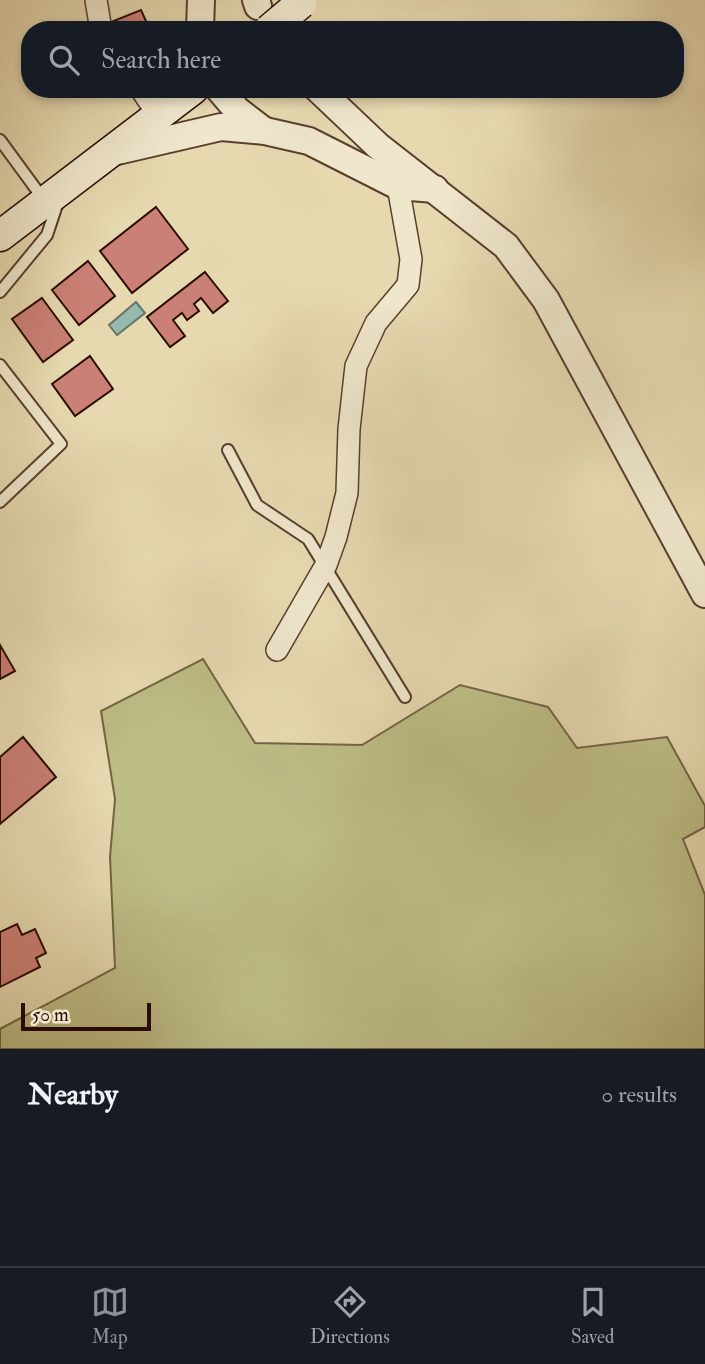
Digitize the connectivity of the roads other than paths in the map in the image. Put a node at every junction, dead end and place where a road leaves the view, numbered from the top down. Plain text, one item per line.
1 (96, 0) edge
2 (201, 0) edge
3 (303, 2) edge
4 (261, 12) edge
5 (100, 21) edge
6 (200, 21) edge
7 (147, 98) edge
8 (182, 98) edge
9 (227, 98) edge
10 (327, 98) edge
11 (159, 116) junction
12 (265, 131) junction
13 (0, 140) edge
14 (107, 154) junction
15 (398, 186) junction
16 (435, 189) junction
17 (54, 193) junction
18 (0, 236) edge
19 (0, 292) edge
20 (0, 365) edge
21 (228, 450) dead end
22 (0, 502) edge
23 (326, 565) junction
24 (705, 594) edge
25 (277, 650) dead end
26 (405, 697) dead end

1 - 5 street
2 - 6 street
3 - 4 main road, bridge
7 - 11 street
8 - 11 main road
9 - 12 street
10 - 16 street
11 - 14 main road
12 - 14 street
12 - 15 street
13 - 17 lane
14 - 17 main road
15 - 16 street
15 - 23 street
16 - 24 street
17 - 18 main road
17 - 19 lane
20 - 22 lane
21 - 23 lane
23 - 25 street
23 - 26 lane

